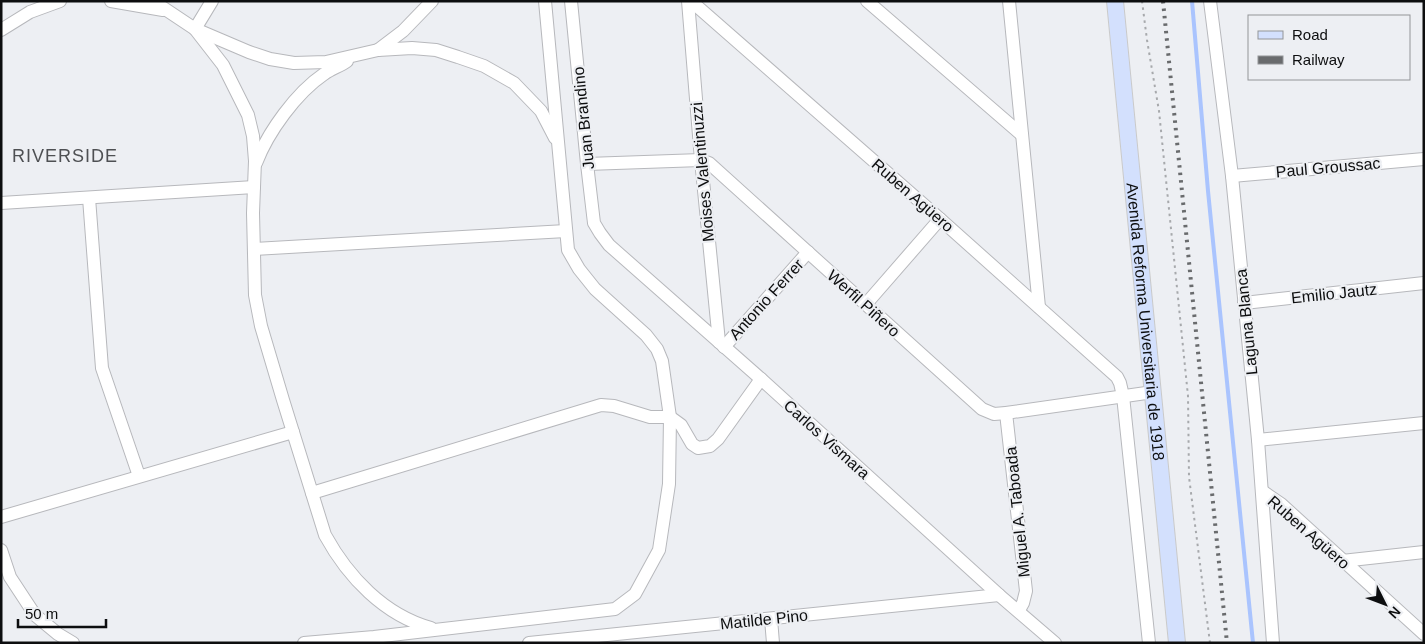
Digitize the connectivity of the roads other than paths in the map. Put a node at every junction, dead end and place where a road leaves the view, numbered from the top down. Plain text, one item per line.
1 (60, 1) edge
2 (111, 1) edge
3 (153, 1) edge
4 (212, 1) edge
5 (432, 1) edge
6 (545, 1) edge
7 (571, 1) edge
8 (688, 1) edge
9 (691, 1) edge
10 (867, 1) edge
11 (1009, 1) edge
12 (1114, 1) edge
13 (1210, 1) edge
14 (167, 10) junction
15 (195, 29) junction
16 (1, 30) edge
17 (378, 50) junction
18 (361, 54) junction
19 (1022, 135) junction
20 (558, 144) junction
21 (1424, 159) edge
22 (701, 160) junction
23 (587, 164) junction
24 (255, 166) junction
25 (1232, 176) junction
26 (254, 187) junction
27 (89, 198) junction
28 (1, 203) edge
29 (940, 219) junction
30 (566, 231) junction
31 (600, 233) joint
32 (254, 249) junction
33 (808, 252) junction
34 (1424, 283) edge
35 (1244, 303) junction
36 (866, 304) junction
37 (1039, 306) junction
38 (722, 344) junction
39 (762, 380) junction
40 (1153, 392) junction
41 (1123, 396) junction
42 (1006, 413) junction
43 (670, 418) junction
44 (1424, 423) edge
45 (292, 432) junction
46 (1258, 440) junction
47 (140, 476) junction
48 (1262, 491) junction
49 (312, 493) junction
50 (1, 517) edge
51 (1, 550) edge
52 (1424, 552) edge
53 (1342, 561) junction
54 (1000, 595) junction
55 (1019, 610) junction
56 (771, 619) junction
57 (437, 630) junction
58 (1424, 634) edge
59 (73, 643) edge
60 (304, 643) edge
61 (529, 643) edge
62 (773, 643) edge
63 (1055, 643) edge
64 (1149, 643) edge
65 (1177, 643) edge
66 (1273, 643) edge

1 - 16 street
2 - 14 street
3 - 14 street
4 - 15 street
5 - 17 street
6 - 20 street
7 - 23 street, Juan Brandino
8 - 22 street, Moises Valentinuzzi
9 - 29 street, Ruben Agüero
10 - 19 street
11 - 19 street
12 - 40 main road, Avenida Reforma Universitaria de 1918
13 - 25 street, Laguna Blanca
14 - 15 street
15 - 18 street
15 - 24 street
17 - 18 street
17 - 20 street
18 - 24 street
19 - 37 street
20 - 30 street
21 - 25 street, Paul Groussac
22 - 23 street
22 - 33 street, Werfil Piñero
22 - 38 street, Moises Valentinuzzi
23 - 31 street, Juan Brandino
24 - 26 street
25 - 35 street, Laguna Blanca
26 - 27 street
26 - 32 street
27 - 28 street
27 - 47 street
29 - 36 street
29 - 37 street, Ruben Agüero
30 - 32 street
30 - 43 street
31 - 38 street, Carlos Vismara
32 - 45 street
33 - 36 street, Werfil Piñero
33 - 38 street, Antonio Ferrer
34 - 35 street, Emilio Jautz
35 - 46 street, Laguna Blanca
36 - 42 street, Werfil Piñero
37 - 41 street, Ruben Agüero
38 - 39 street, Carlos Vismara
39 - 43 street
39 - 54 street, Carlos Vismara
40 - 41 street, Werfil Piñero
40 - 65 main road, Avenida Reforma Universitaria de 1918
41 - 42 street, Werfil Piñero
41 - 64 street, Avenida Reforma Universitaria de 1918
42 - 55 street, Miguel A. Taboada
43 - 49 street
43 - 57 street
44 - 46 street
45 - 47 street
45 - 49 street
46 - 48 street, Laguna Blanca
47 - 50 street
48 - 53 street, Ruben Agüero
48 - 66 street, Laguna Blanca
49 - 57 street
51 - 59 street
52 - 53 street
53 - 58 street, Ruben Agüero
54 - 55 street, Carlos Vismara
54 - 56 street, Matilde Pino
55 - 63 street, Carlos Vismara
56 - 61 street, Matilde Pino
56 - 62 street
57 - 60 street

